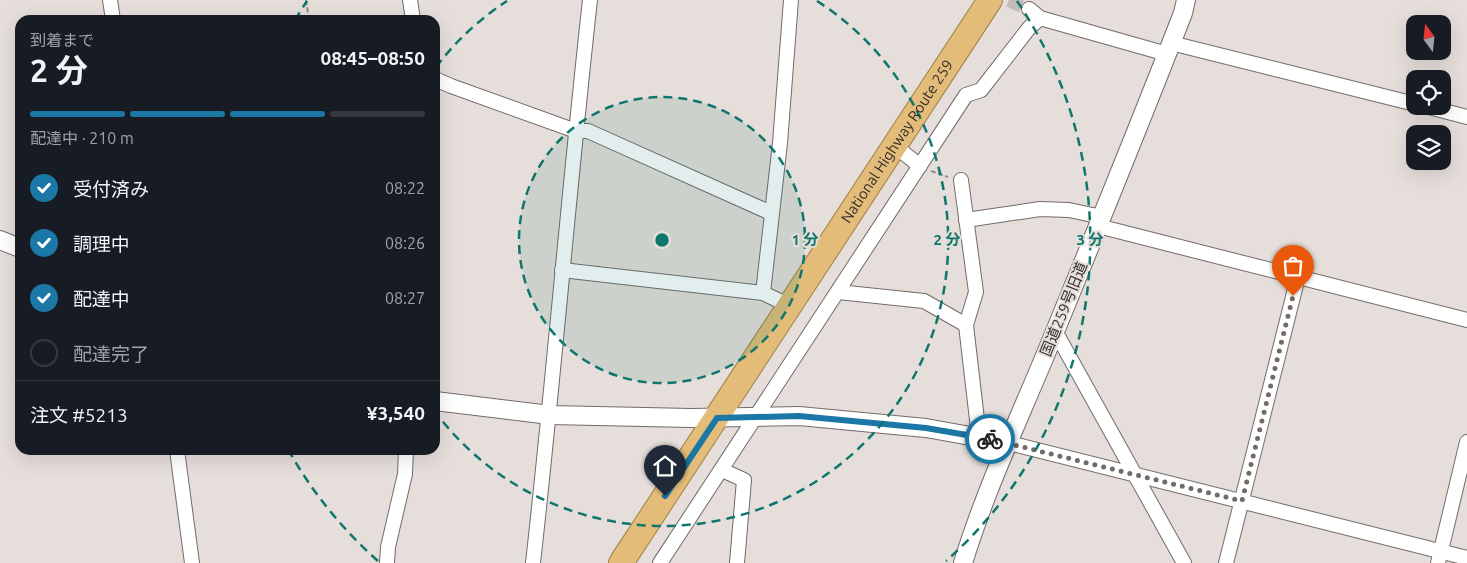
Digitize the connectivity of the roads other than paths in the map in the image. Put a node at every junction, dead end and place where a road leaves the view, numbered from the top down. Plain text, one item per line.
1 (110, 0) edge
2 (410, 0) edge
3 (590, 0) edge
4 (791, 0) edge
5 (990, 0) edge
6 (1186, 0) edge
7 (112, 15) edge
8 (412, 15) edge
9 (1169, 49) junction
10 (440, 80) edge
11 (1406, 102) edge
12 (1451, 113) edge
13 (1467, 117) edge
14 (576, 131) junction
15 (895, 146) junction
16 (920, 166) junction
17 (961, 180) road end
18 (771, 213) junction
19 (966, 220) junction
20 (1100, 221) junction
21 (0, 240) edge
22 (15, 246) edge
23 (562, 270) junction
24 (1298, 278) junction
25 (838, 292) junction
26 (763, 293) junction
27 (790, 306) junction
28 (1467, 320) edge
29 (966, 325) junction
30 (1055, 331) junction
31 (440, 402) edge
32 (550, 414) junction
33 (717, 418) junction
34 (754, 418) junction
35 (979, 437) junction
36 (1467, 442) edge
37 (1009, 443) junction
38 (178, 455) edge
39 (406, 455) edge
40 (722, 470) junction
41 (1133, 474) junction
42 (1242, 501) junction
43 (1439, 557) edge
44 (1467, 558) edge
45 (622, 562) edge
46 (192, 563) edge
47 (387, 563) edge
48 (533, 563) edge
49 (660, 563) edge
50 (738, 563) edge
51 (963, 563) edge
52 (1184, 563) edge
53 (1226, 563) edge

1 - 7 street
2 - 8 street
3 - 14 street
4 - 18 street
5 - 15 highway, National Highway Route 259
6 - 9 street, 国道259号旧道
9 - 11 street
9 - 16 street
9 - 20 street, 国道259号旧道
10 - 14 street
12 - 13 street
14 - 18 street
14 - 23 street
15 - 16 street
15 - 27 highway, National Highway Route 259
16 - 25 street
17 - 19 street
18 - 26 street
19 - 20 street
19 - 29 street
20 - 24 street
20 - 30 street, 国道259号旧道
21 - 22 street
23 - 26 street
23 - 32 street
24 - 28 street
24 - 42 street
25 - 29 street
25 - 34 street
26 - 27 street
27 - 33 highway, National Highway Route 259
29 - 35 street
30 - 37 street, 国道259号旧道
30 - 41 street
31 - 32 street
32 - 33 street
32 - 48 street
33 - 34 street
33 - 45 highway, National Highway Route 259
34 - 35 street
34 - 40 street
35 - 37 street
36 - 43 street
37 - 41 street
37 - 51 street, 国道259号旧道
38 - 46 street
39 - 47 street
40 - 49 street
40 - 50 street
41 - 42 street
41 - 52 street
42 - 43 street
42 - 53 street
43 - 44 street

